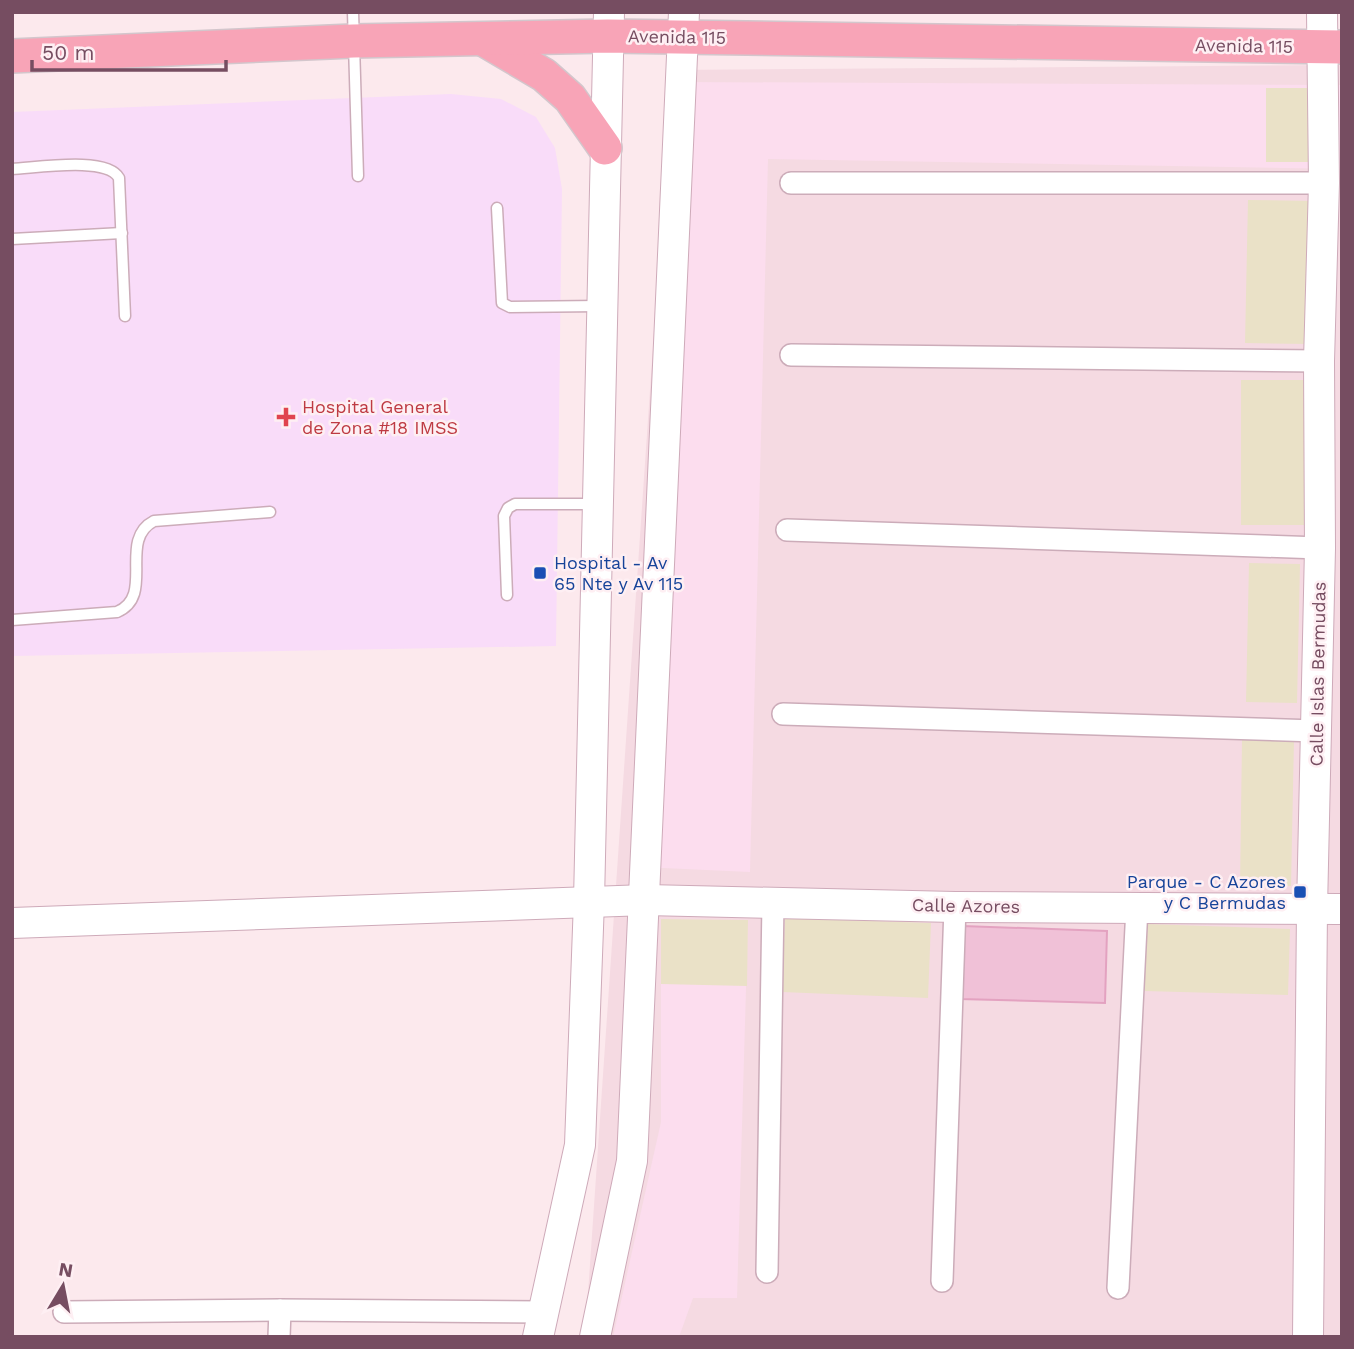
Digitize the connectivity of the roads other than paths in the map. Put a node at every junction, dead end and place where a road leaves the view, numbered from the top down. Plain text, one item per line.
1 (1322, 12) edge
2 (609, 24) edge
3 (683, 24) edge
4 (353, 27) edge
5 (483, 39) junction
6 (1332, 47) edge
7 (12, 56) edge
8 (606, 148) junction
9 (12, 169) edge
10 (359, 176) dead end
11 (791, 183) dead end
12 (1324, 183) junction
13 (497, 208) dead end
14 (122, 233) junction
15 (12, 239) edge
16 (602, 306) junction
17 (125, 316) dead end
18 (791, 355) dead end
19 (1319, 361) junction
20 (598, 504) junction
21 (270, 512) dead end
22 (787, 530) dead end
23 (1320, 548) junction
24 (507, 595) dead end
25 (12, 620) edge
26 (783, 714) dead end
27 (1316, 731) junction
28 (646, 900) junction
29 (589, 901) junction
30 (773, 903) junction
31 (955, 907) junction
32 (1137, 907) junction
33 (1312, 909) junction
34 (1342, 909) edge
35 (12, 923) edge
36 (767, 1272) dead end
37 (942, 1282) dead end
38 (1118, 1288) dead end
39 (280, 1310) junction
40 (64, 1312) dead end
41 (540, 1324) edge
42 (279, 1337) edge
43 (595, 1337) edge
44 (1308, 1337) edge

1 - 6 street, Calle Islas Bermudas
2 - 3 main road, Avenida 115
2 - 5 main road, Avenida 115
2 - 8 street
3 - 6 main road, Avenida 115
3 - 28 street
4 - 5 main road, Avenida 115
4 - 7 main road, Avenida 115
4 - 10 lane
5 - 8 main road
6 - 12 street, Calle Islas Bermudas
8 - 16 street
9 - 14 lane
11 - 12 street
12 - 19 street, Calle Islas Bermudas
13 - 16 lane
14 - 15 lane
14 - 17 lane
16 - 20 street
18 - 19 street
19 - 23 street, Calle Islas Bermudas
20 - 24 lane
20 - 29 street
21 - 25 lane
22 - 23 street
23 - 27 street, Calle Islas Bermudas
26 - 27 street
27 - 33 street, Calle Islas Bermudas
28 - 29 street, Calle Azores
28 - 30 street, Calle Azores
28 - 43 street
29 - 35 street, Calle Azores
29 - 41 street
30 - 31 street, Calle Azores
30 - 36 street
31 - 32 street, Calle Azores
31 - 37 street
32 - 33 street, Calle Azores
32 - 38 street
33 - 34 street, Calle Azores
33 - 44 street, Calle Islas Bermudas
39 - 40 street
39 - 41 street
39 - 42 street

